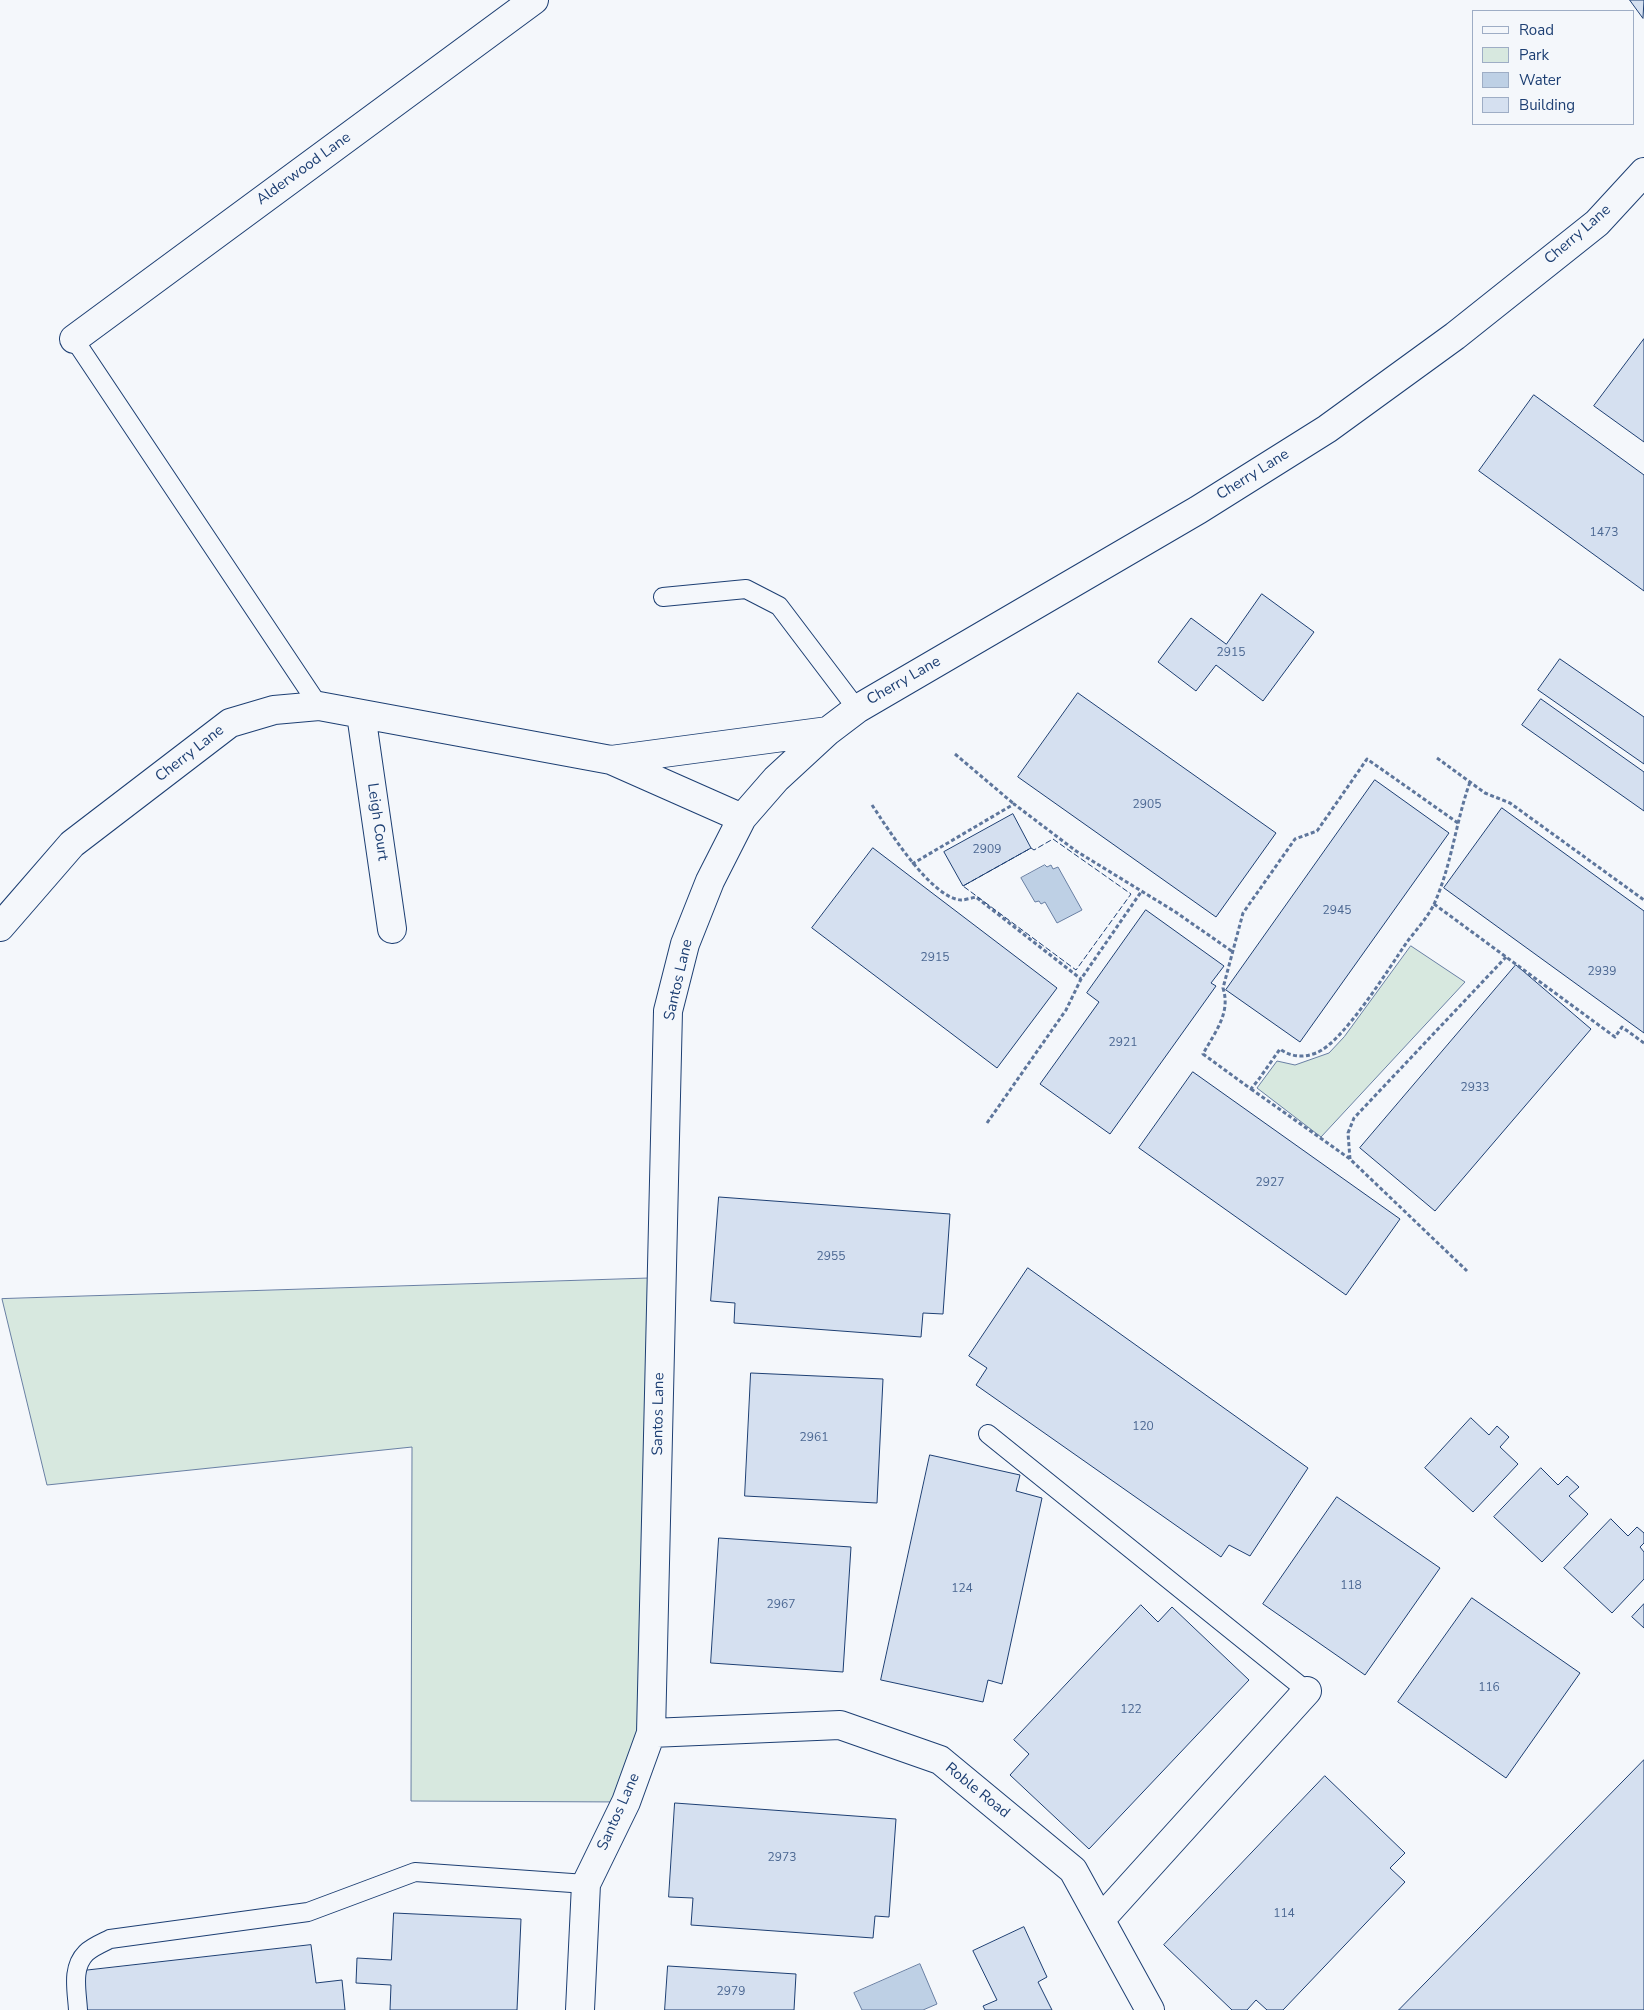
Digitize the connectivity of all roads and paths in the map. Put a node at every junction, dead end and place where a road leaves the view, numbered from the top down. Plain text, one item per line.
1 (520, 4) edge
2 (1644, 172) edge
3 (74, 339) joint
4 (663, 597) dead end
5 (319, 706) junction
6 (857, 709) junction
7 (362, 714) junction
8 (828, 731) junction
9 (956, 754) dead end
10 (1437, 758) dead end
11 (611, 760) junction
12 (1470, 782) junction
13 (1014, 804) junction
14 (872, 805) dead end
15 (742, 818) junction
16 (1458, 823) junction
17 (912, 864) junction
18 (1141, 892) junction
19 (1644, 900) edge
20 (1434, 904) junction
21 (0, 927) edge
22 (392, 930) dead end
23 (1233, 952) junction
24 (1506, 957) junction
25 (1081, 979) junction
26 (1644, 1043) edge
27 (1250, 1089) junction
28 (987, 1123) dead end
29 (1350, 1160) junction
30 (1468, 1271) dead end
31 (988, 1434) dead end
32 (1307, 1691) joint
33 (651, 1733) junction
34 (586, 1884) junction
35 (1101, 1919) junction
36 (78, 2010) edge
37 (580, 2010) edge
38 (1150, 2010) edge

1 - 3 street, Alderwood Lane
2 - 6 street, Cherry Lane
3 - 5 lane
4 - 6 lane
5 - 7 street, Cherry Lane
5 - 21 street, Cherry Lane
6 - 8 street, Cherry Lane
7 - 11 street, Cherry Lane
7 - 22 street, Leigh Court
8 - 11 street, Cherry Lane
8 - 15 street, Cherry Lane
9 - 13 path
10 - 12 path
11 - 15 street, Cherry Lane
12 - 16 path
12 - 19 path
13 - 17 path
13 - 18 path
14 - 17 path
15 - 33 street, Santos Lane
16 - 20 path
16 - 23 path
17 - 25 path
18 - 23 path
18 - 25 path
20 - 24 path
20 - 27 path
23 - 27 path
24 - 26 path
24 - 29 path
25 - 28 path
27 - 29 path
29 - 30 path
31 - 32 lane
32 - 35 street
33 - 34 street, Santos Lane
33 - 35 street, Roble Road
34 - 36 lane
34 - 37 street, Santos Lane
35 - 38 street, Roble Road

